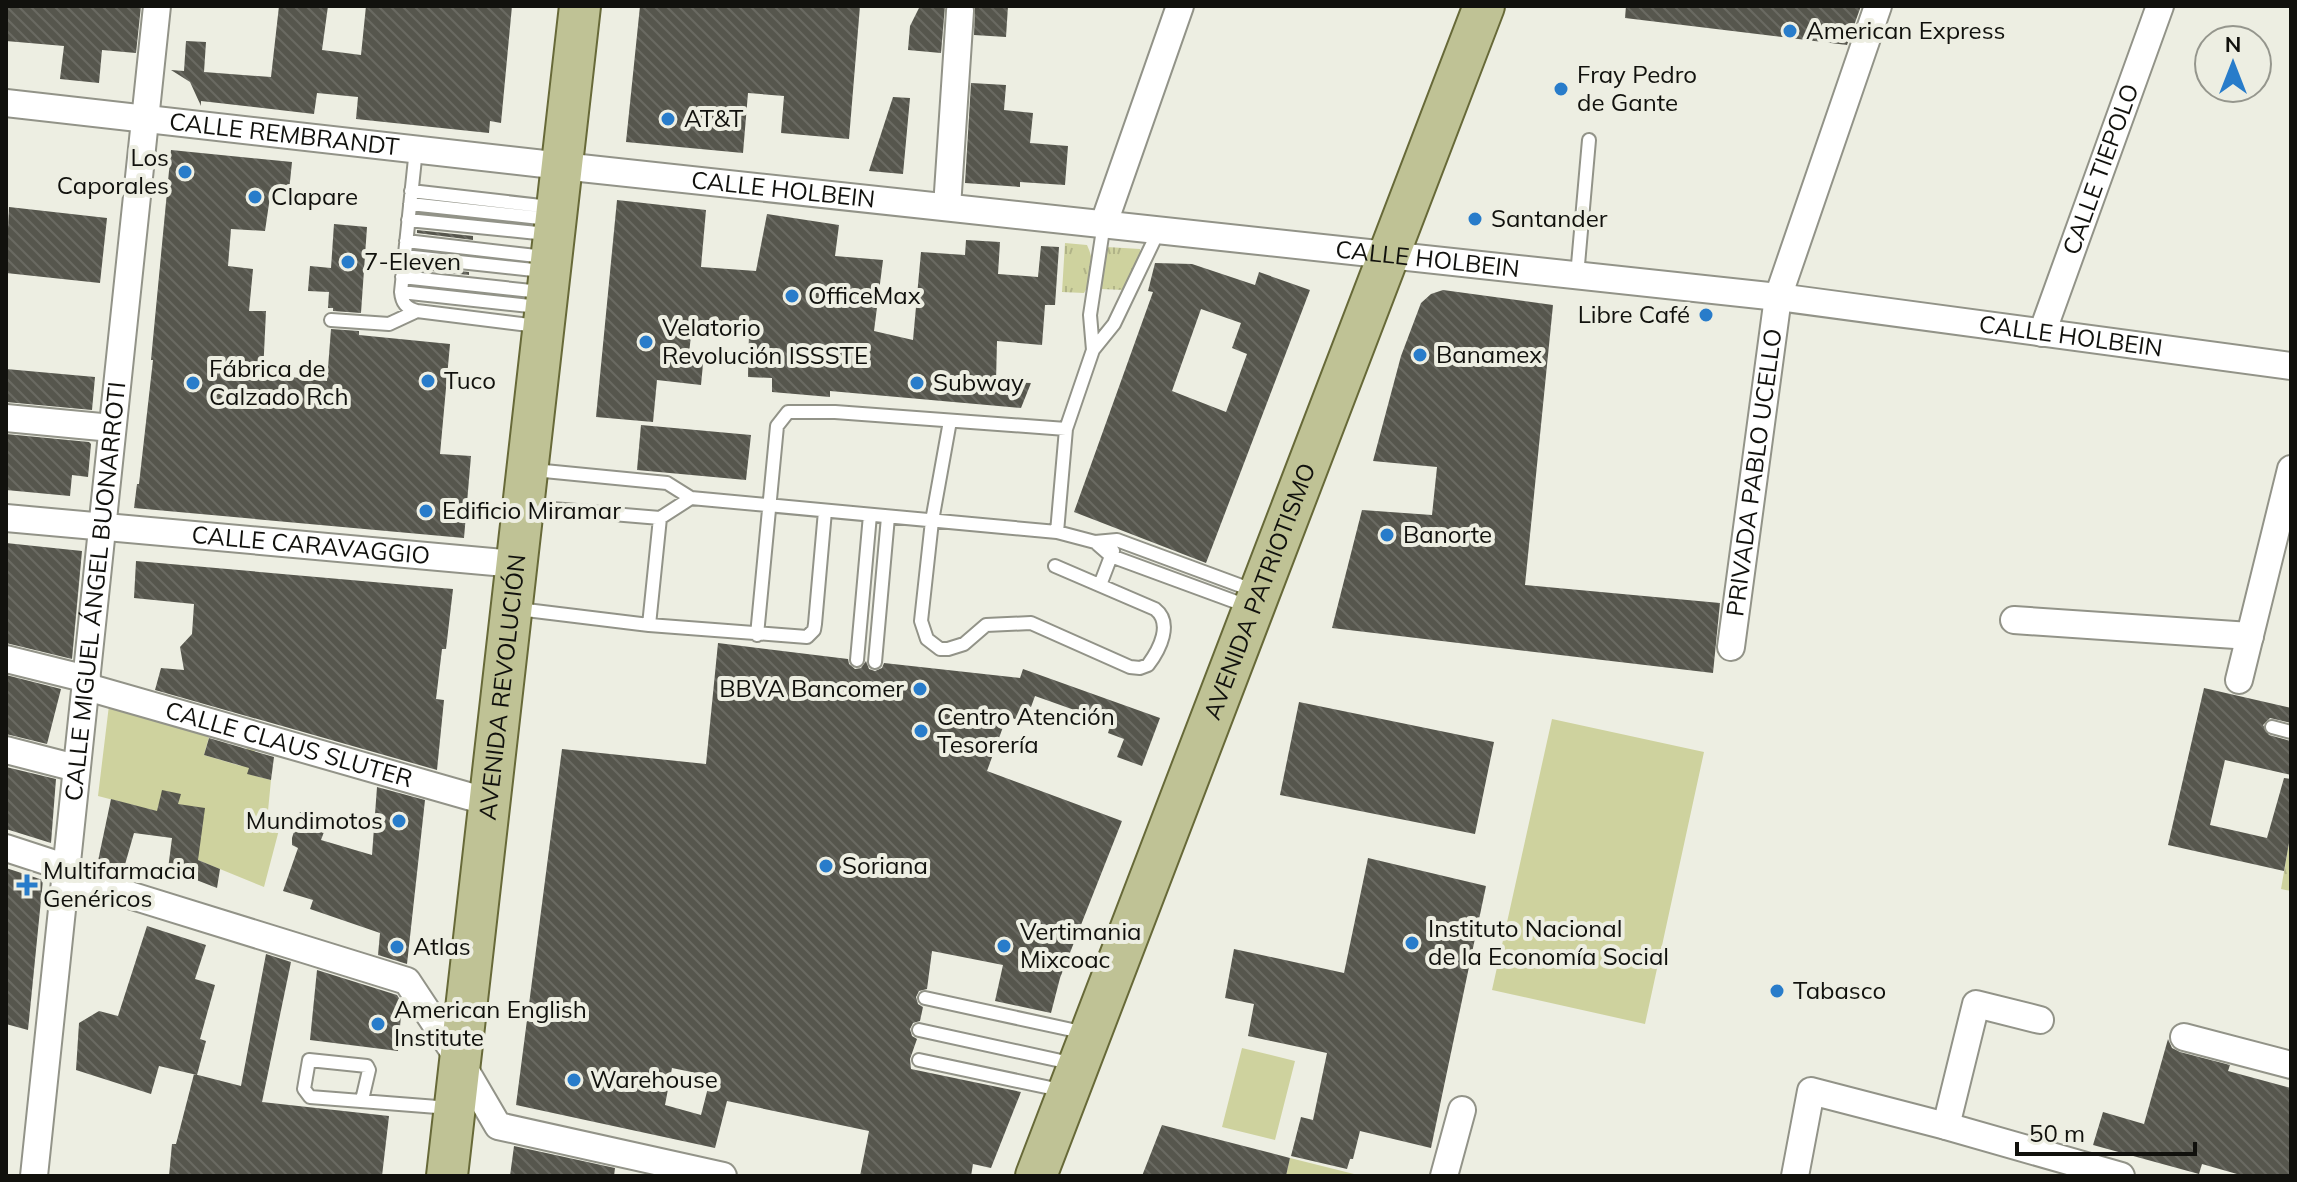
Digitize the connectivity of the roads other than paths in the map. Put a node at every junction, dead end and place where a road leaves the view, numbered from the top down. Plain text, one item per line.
1 (157, 6) edge
2 (580, 6) edge
3 (1180, 6) edge
4 (1484, 6) edge
5 (1878, 6) edge
6 (2160, 6) edge
7 (960, 11) dead end
8 (6, 103) edge
9 (145, 118) junction
10 (1589, 140) dead end
11 (416, 149) junction
12 (562, 166) junction
13 (411, 198) junction
14 (947, 207) junction
15 (408, 220) junction
16 (1104, 223) junction
17 (1160, 230) junction
18 (406, 241) junction
19 (1390, 255) junction
20 (404, 256) junction
21 (551, 265) junction
22 (1577, 276) junction
23 (402, 277) junction
24 (401, 292) junction
25 (1778, 297) junction
26 (417, 311) junction
27 (331, 320) dead end
28 (2042, 333) junction
29 (1093, 350) junction
30 (2291, 366) edge
31 (6, 418) edge
32 (950, 421) junction
33 (112, 428) junction
34 (1066, 429) junction
35 (2291, 469) edge
36 (525, 488) junction
37 (691, 498) junction
38 (769, 506) junction
39 (825, 511) junction
40 (870, 515) junction
41 (888, 517) junction
42 (6, 518) edge
43 (660, 518) junction
44 (932, 521) junction
45 (104, 528) junction
46 (1057, 532) junction
47 (1117, 540) junction
48 (1095, 542) junction
49 (1111, 556) junction
50 (516, 564) junction
51 (1055, 566) dead end
52 (1100, 585) junction
53 (1257, 600) junction
54 (512, 608) junction
55 (2014, 620) dead end
56 (649, 625) junction
57 (757, 635) junction
58 (2250, 636) junction
59 (1731, 647) dead end
60 (6, 659) edge
61 (857, 660) dead end
62 (875, 662) dead end
63 (2239, 680) dead end
64 (87, 683) junction
65 (2272, 727) dead end
66 (2291, 732) edge
67 (6, 750) edge
68 (76, 768) junction
69 (489, 802) junction
70 (6, 848) edge
71 (67, 872) junction
72 (925, 998) dead end
73 (2040, 1020) dead end
74 (919, 1030) dead end
75 (2184, 1037) dead end
76 (919, 1060) dead end
77 (460, 1061) junction
78 (1079, 1063) junction
79 (2291, 1065) edge
80 (362, 1100) junction
81 (455, 1108) junction
82 (1462, 1110) dead end
83 (1946, 1126) junction
84 (34, 1176) edge
85 (447, 1176) edge
86 (723, 1176) edge
87 (1036, 1176) edge
88 (1444, 1176) edge
89 (1795, 1176) edge
90 (2121, 1176) edge

1 - 9 street, CALLE MIGUEL ÁNGEL BUONARROTI
2 - 12 main road, AVENIDA REVOLUCIÓN
3 - 16 street
4 - 19 main road, AVENIDA PATRIOTISMO
5 - 25 street, PRIVADA PABLO UCELLO
6 - 28 street, CALLE TIEPOLO
7 - 14 street
8 - 9 street, CALLE REMBRANDT
9 - 11 street, CALLE REMBRANDT
9 - 33 street, CALLE MIGUEL ÁNGEL BUONARROTI
10 - 22 lane
11 - 12 street, CALLE REMBRANDT
11 - 13 lane
12 - 14 street, CALLE HOLBEIN
12 - 21 main road, AVENIDA REVOLUCIÓN
13 - 15 lane
13 - 21 lane
14 - 16 street, CALLE HOLBEIN
15 - 18 lane
15 - 21 lane
16 - 17 street, CALLE HOLBEIN
16 - 29 lane
17 - 19 street, CALLE HOLBEIN
17 - 29 lane
18 - 20 lane
18 - 21 lane
19 - 22 street, CALLE HOLBEIN
19 - 53 main road, AVENIDA PATRIOTISMO
20 - 21 lane
20 - 23 lane
21 - 23 lane
21 - 24 lane
21 - 26 lane
21 - 36 main road, AVENIDA REVOLUCIÓN
22 - 25 street, CALLE HOLBEIN
23 - 24 lane
24 - 26 lane
25 - 28 street, CALLE HOLBEIN
25 - 59 street, PRIVADA PABLO UCELLO
26 - 27 lane
28 - 30 street, CALLE HOLBEIN
29 - 34 lane
31 - 33 street
32 - 34 lane
32 - 38 lane
32 - 44 lane
33 - 45 street, CALLE MIGUEL ÁNGEL BUONARROTI
34 - 46 lane
35 - 58 street
36 - 37 lane
36 - 43 lane
36 - 50 main road, AVENIDA REVOLUCIÓN
37 - 38 lane
37 - 43 lane
38 - 39 lane
38 - 57 lane
39 - 40 lane
39 - 57 lane
40 - 41 lane
40 - 61 lane
41 - 44 lane
41 - 62 lane
42 - 45 street, CALLE CARAVAGGIO
43 - 56 lane
44 - 46 lane
44 - 52 lane
45 - 50 street, CALLE CARAVAGGIO
45 - 64 street, CALLE MIGUEL ÁNGEL BUONARROTI
46 - 48 lane
47 - 48 lane
47 - 49 lane
47 - 53 lane
48 - 49 lane
49 - 52 lane
49 - 53 lane
50 - 54 main road, AVENIDA REVOLUCIÓN
51 - 52 lane
53 - 78 main road, AVENIDA PATRIOTISMO
54 - 56 lane
54 - 69 main road, AVENIDA REVOLUCIÓN
55 - 58 street
56 - 57 lane
58 - 63 street
60 - 64 street, CALLE CLAUS SLUTER
64 - 68 street, CALLE MIGUEL ÁNGEL BUONARROTI
64 - 69 street, CALLE CLAUS SLUTER
65 - 66 lane
67 - 68 street
68 - 71 street, CALLE MIGUEL ÁNGEL BUONARROTI
69 - 77 main road, AVENIDA REVOLUCIÓN
70 - 71 street
71 - 77 street
71 - 84 street, CALLE MIGUEL ÁNGEL BUONARROTI
72 - 78 lane
73 - 83 street
74 - 78 lane
75 - 79 street
76 - 78 lane
77 - 81 main road, AVENIDA REVOLUCIÓN
77 - 86 street
78 - 87 main road, AVENIDA PATRIOTISMO
80 - 80 lane
80 - 81 lane
81 - 85 main road, AVENIDA REVOLUCIÓN
82 - 88 street
83 - 89 street
83 - 90 street

